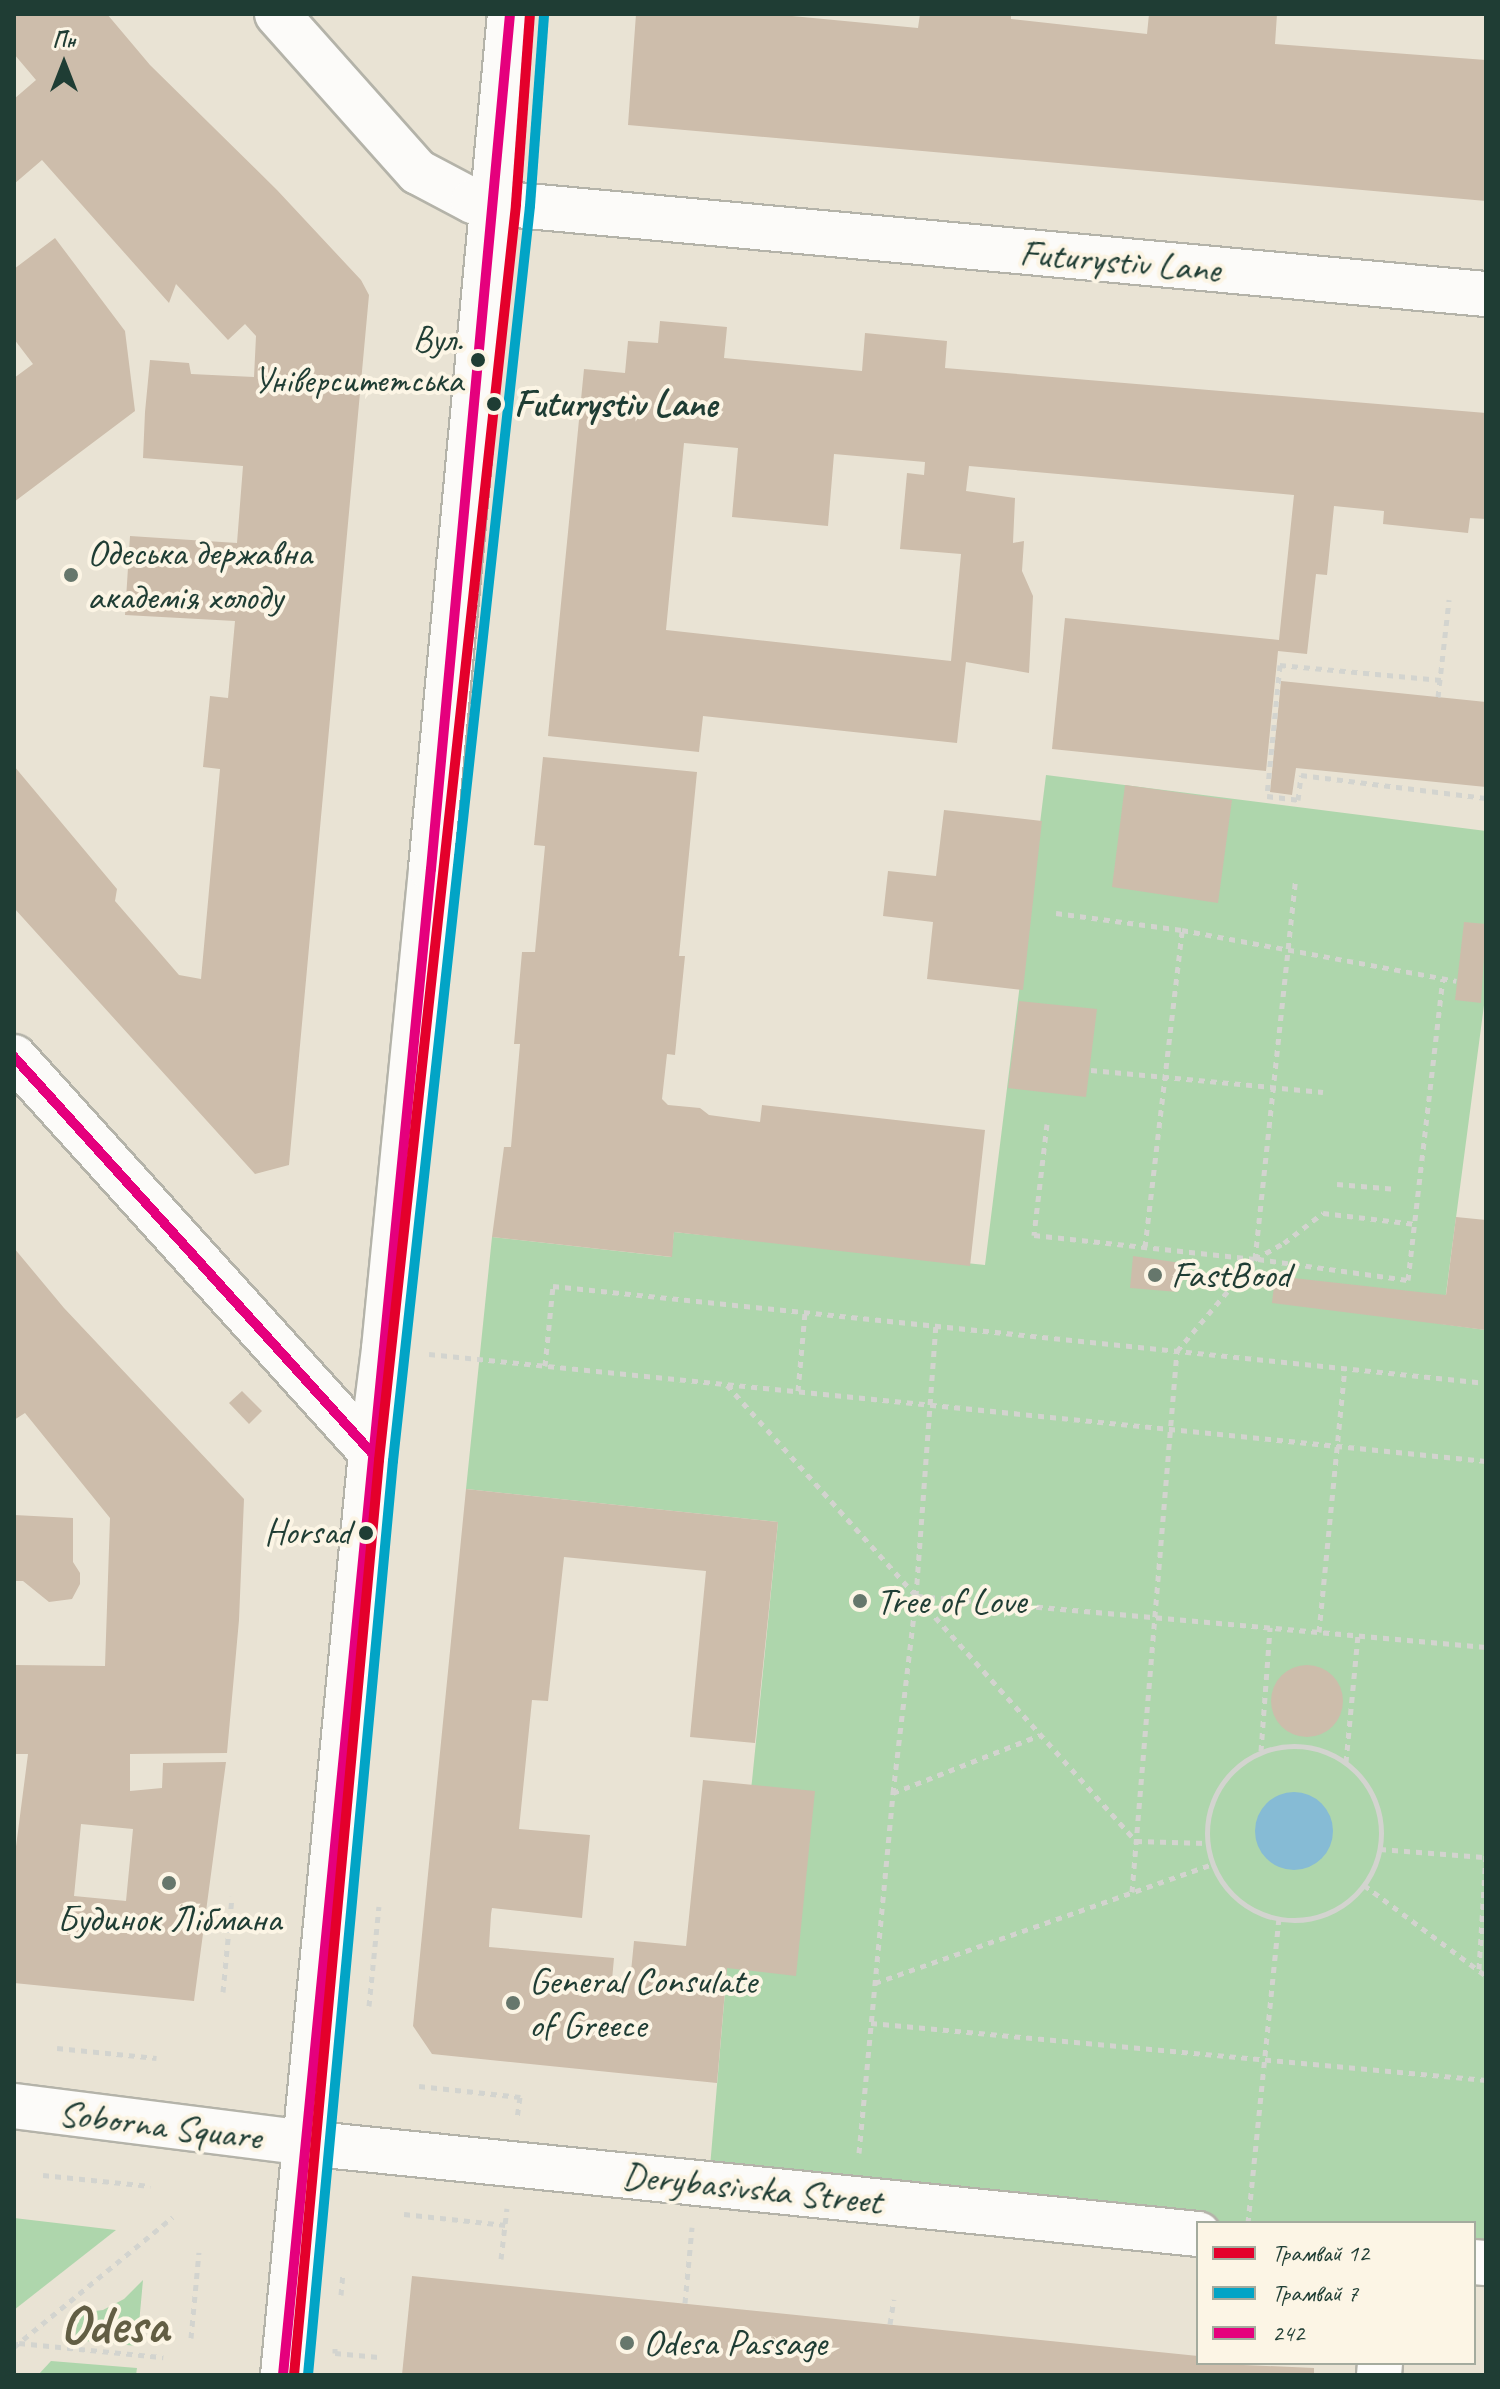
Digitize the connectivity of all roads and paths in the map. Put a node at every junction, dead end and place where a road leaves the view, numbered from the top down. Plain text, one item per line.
1 (277, 14) edge
2 (510, 14) edge
3 (505, 204) junction
4 (1486, 294) edge
5 (1449, 600) dead end
6 (1441, 680) junction
7 (1438, 697) dead end
8 (1486, 798) edge
9 (1295, 882) dead end
10 (1056, 913) dead end
11 (1182, 930) junction
12 (1290, 951) junction
13 (1443, 979) junction
14 (1456, 981) dead end
15 (14, 1057) edge
16 (1091, 1070) dead end
17 (1166, 1078) junction
18 (1275, 1089) junction
19 (1323, 1092) dead end
20 (1047, 1124) dead end
21 (1337, 1184) dead end
22 (1397, 1189) dead end
23 (1415, 1224) junction
24 (1145, 1247) junction
25 (1255, 1259) junction
26 (805, 1312) junction
27 (936, 1326) junction
28 (384, 1349) junction
29 (1177, 1351) junction
30 (545, 1366) junction
31 (1345, 1369) junction
32 (1486, 1383) edge
33 (726, 1384) junction
34 (798, 1391) junction
35 (929, 1405) junction
36 (1171, 1429) junction
37 (1338, 1446) junction
38 (371, 1452) junction
39 (1486, 1461) edge
40 (916, 1596) junction
41 (1155, 1617) junction
42 (1270, 1627) junction
43 (1319, 1632) junction
44 (1358, 1635) junction
45 (1486, 1647) edge
46 (1040, 1735) junction
47 (1261, 1751) junction
48 (1346, 1762) junction
49 (893, 1793) junction
50 (1136, 1841) junction
51 (1206, 1843) junction
52 (1380, 1849) junction
53 (1485, 1856) edge
54 (1212, 1864) junction
55 (1364, 1885) junction
56 (1132, 1892) junction
57 (232, 1896) dead end
58 (379, 1906) dead end
59 (1279, 1919) junction
60 (1479, 1970) junction
61 (1486, 1976) edge
62 (875, 1983) junction
63 (223, 1992) dead end
64 (369, 2006) dead end
65 (871, 2023) junction
66 (57, 2048) dead end
67 (156, 2058) dead end
68 (1265, 2060) junction
69 (1486, 2080) edge
70 (419, 2086) dead end
71 (520, 2097) dead end
72 (14, 2106) edge
73 (305, 2143) junction
74 (43, 2175) dead end
75 (696, 2183) junction
76 (150, 2186) dead end
77 (855, 2198) junction
78 (404, 2214) dead end
79 (173, 2217) dead end
80 (1248, 2221) edge
81 (505, 2225) dead end
82 (1196, 2234) edge
83 (199, 2252) dead end
84 (894, 2299) dead end
85 (685, 2303) dead end
86 (890, 2324) dead end
87 (191, 2338) dead end
88 (16, 2345) edge
89 (335, 2353) dead end
90 (163, 2357) dead end
91 (379, 2357) dead end
92 (283, 2375) edge

1 - 3 street, Futurystiv Lane
2 - 3 street
3 - 4 street, Futurystiv Lane
3 - 28 street
5 - 6 path
6 - 7 path
6 - 8 path
9 - 12 path
10 - 11 path
11 - 12 path
11 - 17 path
12 - 13 path
12 - 18 path
13 - 14 path
13 - 23 path
15 - 38 street
16 - 17 path
17 - 18 path
17 - 24 path
18 - 19 path
18 - 25 path
20 - 24 path
21 - 22 path
23 - 25 path
23 - 25 path
24 - 25 path
25 - 29 path
26 - 27 path
26 - 30 path
26 - 34 path
27 - 29 path
27 - 35 path
28 - 30 path
28 - 38 street
29 - 31 path
29 - 36 path
30 - 33 path
31 - 32 path
31 - 37 path
33 - 34 path
33 - 40 path
34 - 35 path
35 - 36 path
35 - 40 path
36 - 37 path
36 - 41 path
37 - 39 path
37 - 43 path
38 - 73 street
40 - 41 path
40 - 46 path
40 - 49 path
41 - 42 path
41 - 50 path
42 - 43 path
42 - 47 path
43 - 44 path
44 - 45 path
44 - 48 path
46 - 49 path
46 - 50 path
47 - 48 path
47 - 51 path
48 - 52 path
49 - 62 path
50 - 51 path
50 - 56 path
51 - 54 path
52 - 53 path
52 - 55 path
53 - 60 path
54 - 56 path
54 - 59 path
55 - 59 path
55 - 60 path
56 - 62 path
57 - 63 path
58 - 64 path
59 - 68 path
60 - 61 path
62 - 65 path
65 - 68 path
65 - 77 path
66 - 67 path
68 - 69 path
68 - 80 path
70 - 71 path
72 - 73 street, Soborna Square
73 - 75 street, Derybasivska Street
73 - 92 street
74 - 76 path
75 - 77 street, Derybasivska Street
75 - 85 path
77 - 82 street, Derybasivska Street
78 - 81 path
79 - 88 path
83 - 87 path
84 - 86 path
88 - 90 path
89 - 91 path

